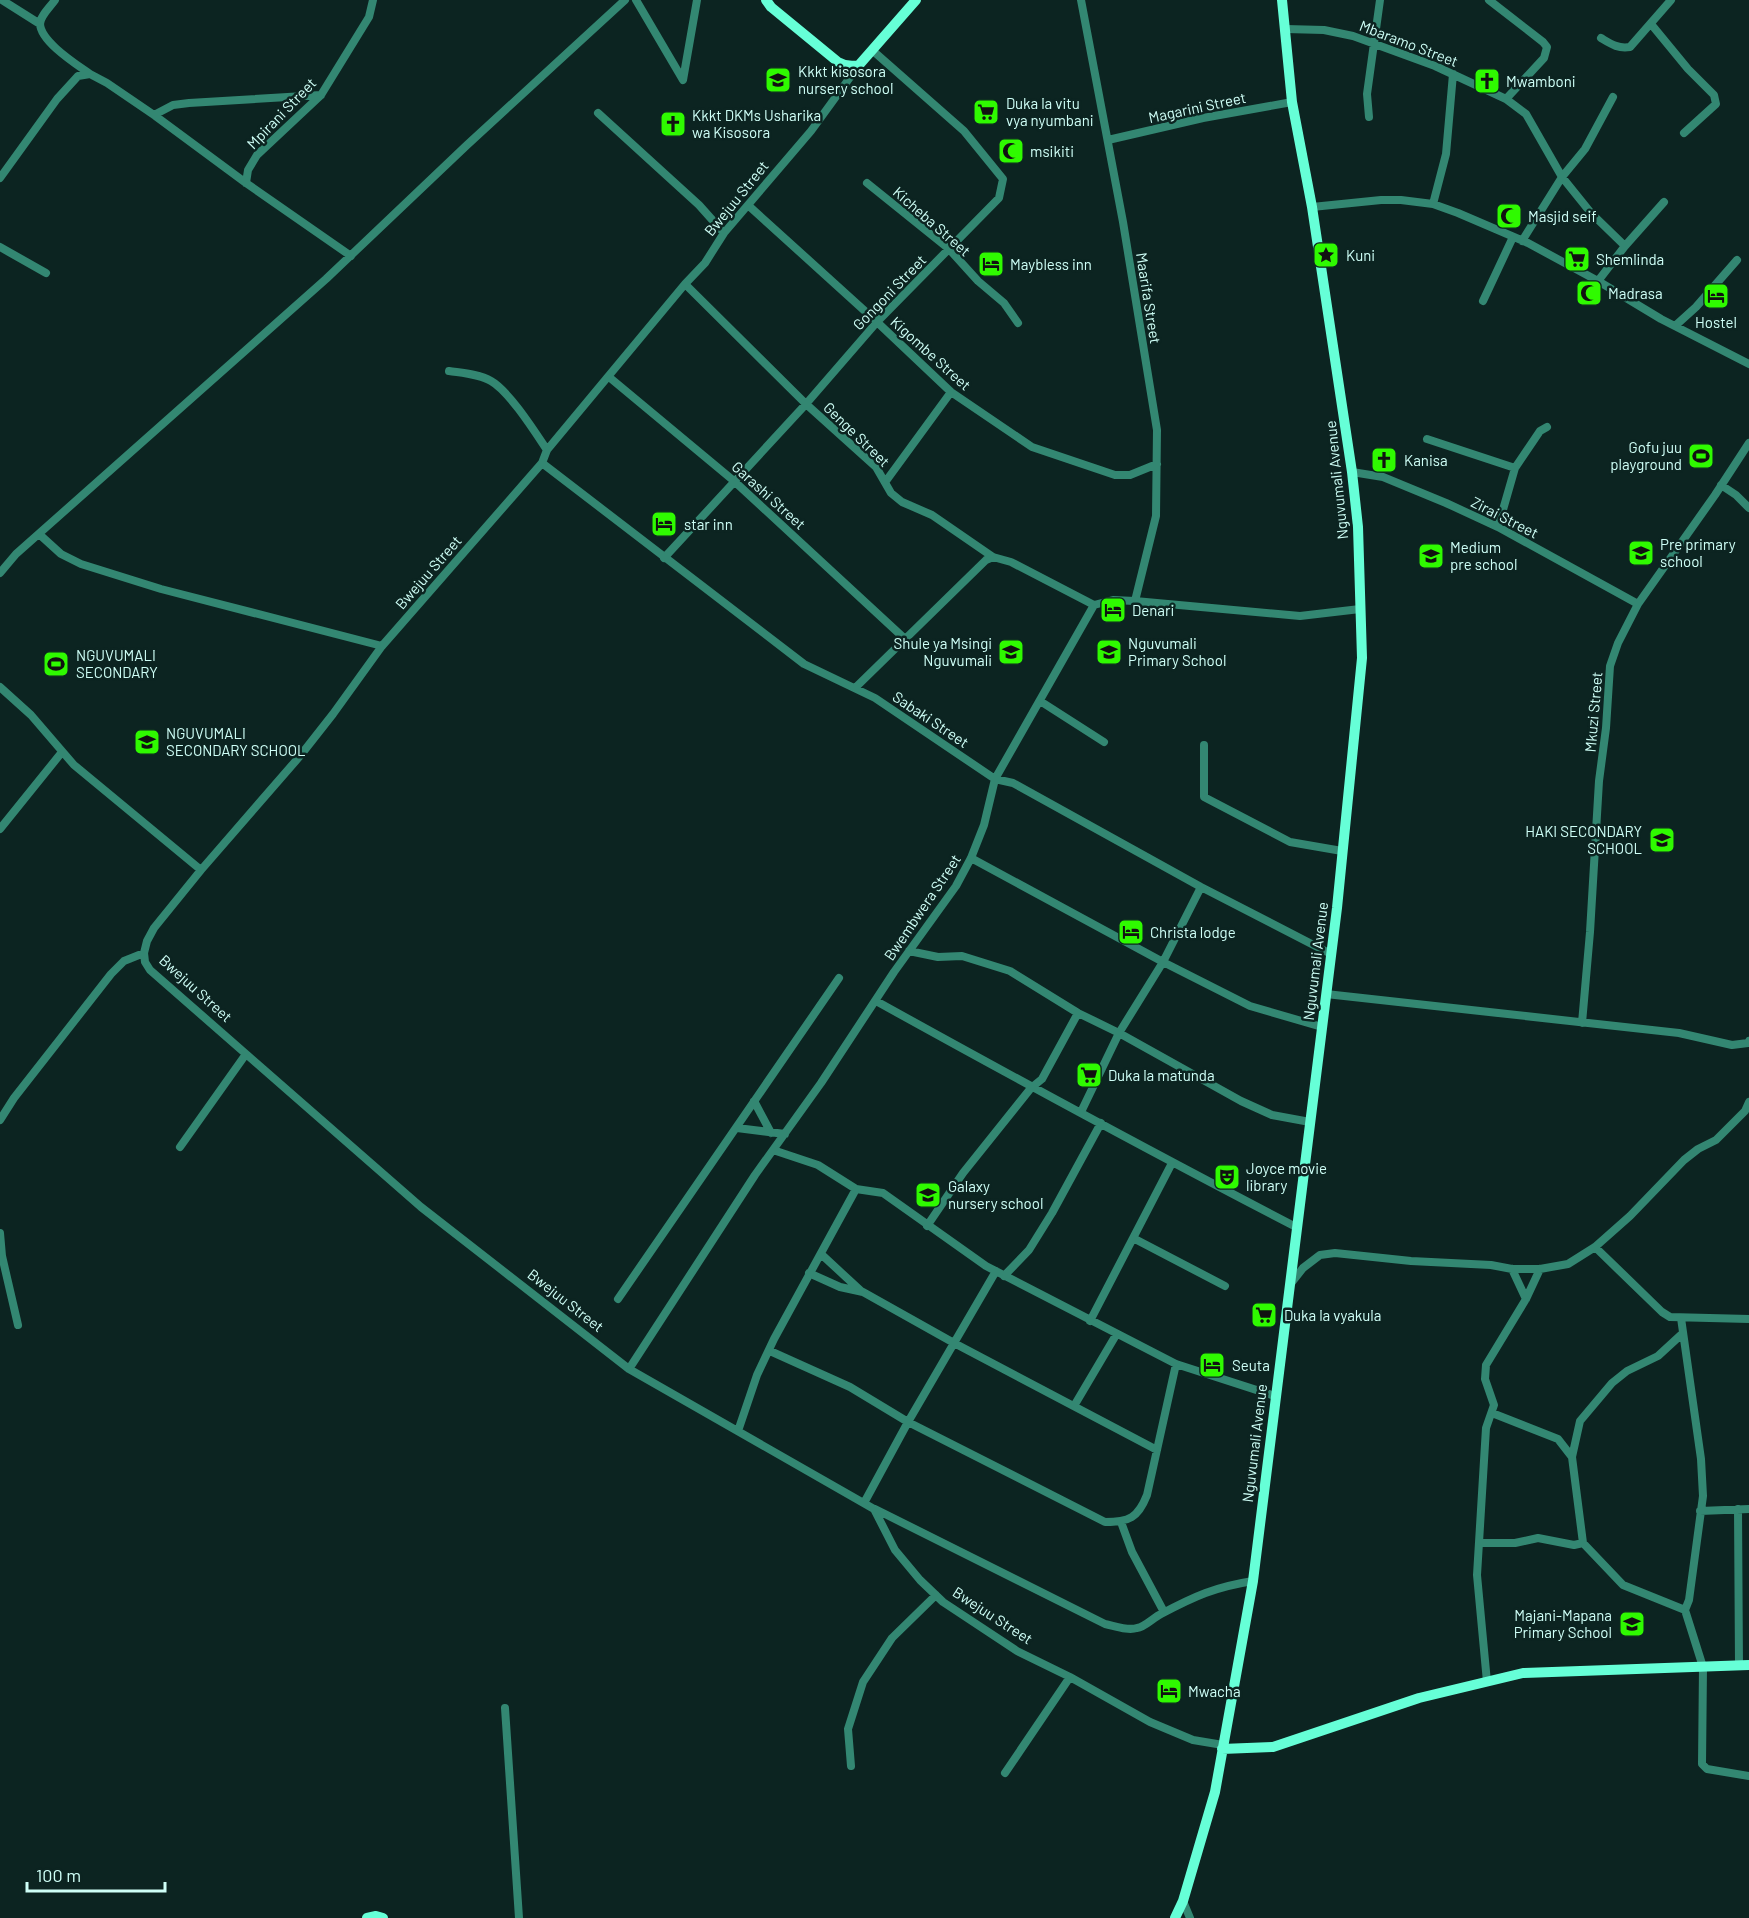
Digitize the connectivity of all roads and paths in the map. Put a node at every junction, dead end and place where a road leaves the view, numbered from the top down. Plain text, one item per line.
1 (2, 0) edge
2 (55, 0) edge
3 (373, 0) edge
4 (625, 0) edge
5 (636, 0) edge
6 (697, 0) edge
7 (766, 0) edge
8 (916, 0) edge
9 (1081, 0) edge
10 (1282, 0) edge
11 (1380, 0) edge
12 (1490, 0) edge
13 (1671, 0) edge
14 (40, 24) junction
15 (1651, 24) junction
16 (1286, 29) junction
17 (1600, 38) dead end
18 (1373, 43) junction
19 (872, 50) junction
20 (859, 65) junction
21 (90, 74) junction
22 (1453, 74) junction
23 (321, 95) junction
24 (1613, 97) dead end
25 (1506, 99) junction
26 (1292, 102) junction
27 (598, 113) dead end
28 (154, 115) junction
29 (1369, 117) dead end
30 (1684, 133) dead end
31 (1108, 140) junction
32 (1562, 177) junction
33 (0, 178) edge
34 (246, 183) junction
35 (867, 183) dead end
36 (1664, 202) dead end
37 (1433, 204) junction
38 (749, 206) junction
39 (1312, 207) junction
40 (724, 233) junction
41 (1513, 237) junction
42 (1522, 241) junction
43 (1624, 246) junction
44 (0, 247) edge
45 (949, 249) junction
46 (351, 256) junction
47 (1737, 260) dead end
48 (46, 273) dead end
49 (1598, 281) junction
50 (685, 284) junction
51 (1484, 301) dead end
52 (877, 322) junction
53 (1018, 323) dead end
54 (1675, 326) junction
55 (1749, 364) edge
56 (449, 370) dead end
57 (609, 377) junction
58 (951, 392) junction
59 (806, 404) junction
60 (1546, 428) dead end
61 (1427, 439) dead end
62 (1749, 443) edge
63 (547, 450) junction
64 (542, 463) junction
65 (1157, 464) junction
66 (1515, 468) junction
67 (1353, 472) junction
68 (886, 481) junction
69 (734, 482) junction
70 (1721, 485) junction
71 (1748, 508) edge
72 (1498, 527) junction
73 (39, 534) junction
74 (993, 556) junction
75 (664, 558) junction
76 (0, 573) edge
77 (1135, 601) junction
78 (1638, 604) junction
79 (1094, 605) junction
80 (1360, 609) junction
81 (905, 639) junction
82 (382, 646) junction
83 (0, 687) edge
84 (855, 688) junction
85 (1040, 701) junction
86 (1104, 742) dead end
87 (1204, 746) dead end
88 (62, 752) junction
89 (995, 779) junction
90 (0, 829) edge
91 (1342, 851) junction
92 (971, 858) junction
93 (201, 870) junction
94 (1201, 887) junction
95 (909, 951) junction
96 (144, 954) junction
97 (1331, 954) junction
98 (1162, 962) junction
99 (840, 978) dead end
100 (1326, 994) junction
101 (876, 1001) junction
102 (1078, 1013) junction
103 (1582, 1023) junction
104 (1322, 1027) junction
105 (1119, 1033) junction
106 (1748, 1044) edge
107 (246, 1054) junction
108 (1031, 1088) junction
109 (754, 1101) junction
110 (1749, 1102) edge
111 (1081, 1112) junction
112 (0, 1120) edge
113 (1310, 1122) junction
114 (1101, 1123) junction
115 (737, 1128) junction
116 (771, 1132) junction
117 (785, 1134) junction
118 (180, 1147) dead end
119 (773, 1150) junction
120 (1172, 1163) junction
121 (856, 1189) junction
122 (927, 1226) junction
123 (1296, 1227) junction
124 (0, 1233) edge
125 (1133, 1238) junction
126 (1595, 1247) junction
127 (821, 1254) junction
128 (1512, 1269) junction
129 (1540, 1269) junction
130 (996, 1271) junction
131 (809, 1274) junction
132 (1004, 1276) junction
133 (1289, 1285) junction
134 (1225, 1286) dead end
135 (862, 1292) junction
136 (618, 1299) dead end
137 (1526, 1299) junction
138 (1681, 1318) junction
139 (1749, 1319) edge
140 (1090, 1321) junction
141 (18, 1325) dead end
142 (1683, 1332) junction
143 (1116, 1335) junction
144 (954, 1343) junction
145 (770, 1351) junction
146 (1176, 1364) junction
147 (629, 1369) junction
148 (1275, 1396) junction
149 (1074, 1406) junction
150 (1492, 1413) junction
151 (908, 1422) junction
152 (738, 1431) junction
153 (1157, 1450) junction
154 (1572, 1457) junction
155 (864, 1503) junction
156 (874, 1509) junction
157 (1738, 1509) junction
158 (1749, 1509) edge
159 (1701, 1511) junction
160 (1121, 1522) junction
161 (1479, 1543) junction
162 (1583, 1543) junction
163 (1253, 1581) junction
164 (936, 1595) junction
165 (1685, 1610) junction
166 (1164, 1612) junction
167 (1744, 1665) edge
168 (1703, 1667) junction
169 (1070, 1677) junction
170 (1486, 1682) junction
171 (505, 1708) dead end
172 (1223, 1747) junction
173 (851, 1766) dead end
174 (1005, 1773) dead end
175 (1749, 1776) edge
176 (1183, 1901) junction
177 (367, 1918) edge
178 (383, 1918) edge
179 (519, 1918) edge
180 (1175, 1918) edge
181 (1191, 1918) edge

1 - 14 street
2 - 14 street
3 - 23 street, Mpirani Street
4 - 46 street
5 - 6 street
7 - 20 street
8 - 19 street, Bwejuu Street
9 - 31 street, Maarifa Street
10 - 16 street, Nguvumali Avenue
11 - 18 street
12 - 25 street
13 - 15 street
14 - 21 street
15 - 17 street
15 - 30 street
16 - 18 street, Mbaramo Street
16 - 26 street, Nguvumali Avenue
18 - 22 street, Mbaramo Street
18 - 29 street
19 - 20 street, Bwejuu Street
19 - 45 street, Gongoni Street
20 - 38 street, Bwejuu Street
21 - 28 street
21 - 33 street
22 - 25 street, Mbaramo Street
22 - 37 street
23 - 28 street
23 - 34 street, Mpirani Street
24 - 32 street
25 - 32 street, Mbaramo Street
26 - 31 street, Magarini Street
26 - 39 street, Nguvumali Avenue
27 - 40 street
28 - 34 street
31 - 65 street, Maarifa Street
32 - 42 street
32 - 43 street, Mbaramo Street
34 - 46 street
35 - 45 street, Kicheba Street
36 - 43 street
37 - 39 street
37 - 41 street
38 - 40 street, Bwejuu Street
38 - 52 street, Kigombe Street
39 - 67 street, Nguvumali Avenue
40 - 50 street, Bwejuu Street
41 - 42 street
41 - 51 street
42 - 49 street
43 - 49 street
44 - 48 street
45 - 52 street, Gongoni Street
45 - 53 street, Kicheba Street
46 - 73 street
47 - 54 street
49 - 54 street
50 - 57 street, Bwejuu Street
50 - 59 street, Genge Street
52 - 58 street, Kigombe Street
52 - 59 street, Gongoni Street
54 - 55 street
56 - 63 street
57 - 63 street, Bwejuu Street
57 - 69 street, Garashi Street
58 - 65 street, Kigombe Street
58 - 68 street
59 - 68 street, Genge Street
59 - 69 street, Gongoni Street
60 - 66 street
61 - 66 street
62 - 70 street, Mkuzi Street
63 - 64 street, Bwejuu Street
64 - 75 street, Sabaki Street
64 - 82 street, Bwejuu Street
65 - 77 street, Maarifa Street
66 - 72 street
67 - 72 street, Zirai Street
67 - 80 street, Nguvumali Avenue
68 - 74 street, Genge Street
69 - 75 street, Gongoni Street
69 - 81 street, Garashi Street
70 - 71 street
70 - 78 street, Mkuzi Street
72 - 78 street, Zirai Street
73 - 76 street
73 - 82 street
74 - 79 street, Genge Street
74 - 81 street
75 - 84 street, Sabaki Street
77 - 79 street
77 - 80 street
78 - 103 street, Mkuzi Street
79 - 85 street, Bwembwera Street
80 - 91 street, Nguvumali Avenue
81 - 84 street
82 - 93 street, Bwejuu Street
83 - 88 street
84 - 89 street, Sabaki Street
85 - 86 street
85 - 89 street, Bwembwera Street
87 - 91 street
88 - 90 street
88 - 93 street
89 - 92 street, Bwembwera Street
89 - 94 street, Sabaki Street
91 - 97 street, Nguvumali Avenue
92 - 95 street, Bwembwera Street
92 - 98 street
93 - 96 street, Bwejuu Street
94 - 97 street, Sabaki Street
94 - 98 street
95 - 101 street, Bwembwera Street
95 - 102 street
96 - 107 street, Bwejuu Street
96 - 112 street
97 - 100 street, Nguvumali Avenue
98 - 104 street
98 - 105 street
99 - 109 street
100 - 103 street
100 - 104 street, Nguvumali Avenue
101 - 108 street
101 - 117 street, Bwembwera Street
102 - 105 street
102 - 108 street
103 - 106 street
104 - 113 street, Nguvumali Avenue
105 - 111 street
105 - 113 street
107 - 118 street
107 - 147 street, Bwejuu Street
108 - 111 street
108 - 122 street
109 - 115 street
109 - 116 street
110 - 126 street
111 - 114 street
113 - 123 street, Nguvumali Avenue
114 - 120 street
114 - 132 street
115 - 116 street
115 - 136 street
116 - 117 street
117 - 119 street, Bwembwera Street
119 - 121 street
119 - 147 street, Bwembwera Street
120 - 123 street
120 - 125 street
121 - 122 street
121 - 127 street
122 - 130 street
123 - 133 street, Nguvumali Avenue
124 - 141 street
125 - 134 street
125 - 140 street
126 - 129 street
126 - 138 street
127 - 131 street
127 - 135 street
128 - 129 street
128 - 133 street
128 - 137 street
129 - 137 street
130 - 132 street
130 - 144 street
131 - 135 street
131 - 145 street
132 - 140 street
133 - 148 street, Nguvumali Avenue
135 - 144 street
137 - 150 street
138 - 139 street
138 - 142 street
140 - 143 street
142 - 154 street
142 - 159 street
143 - 146 street
143 - 149 street
144 - 149 street
144 - 151 street
145 - 151 street
145 - 152 street
146 - 148 street
146 - 153 street
147 - 152 street, Bwejuu Street
148 - 163 street, Nguvumali Avenue
149 - 153 street
150 - 154 street
150 - 161 street
151 - 155 street
151 - 160 street
152 - 155 street, Bwejuu Street
153 - 160 street
154 - 162 street
155 - 156 street, Bwejuu Street
156 - 164 street, Bwejuu Street
156 - 166 street
157 - 158 street
157 - 159 street
157 - 167 street
159 - 165 street
160 - 166 street
161 - 162 street
161 - 170 street
162 - 165 street
163 - 166 street
163 - 172 street, Nguvumali Avenue
164 - 169 street, Bwejuu Street
164 - 173 street
165 - 168 street
167 - 168 street
168 - 170 street
168 - 175 street
169 - 172 street, Bwejuu Street
169 - 174 street
170 - 172 street
171 - 179 street
172 - 176 street, Nguvumali Avenue
176 - 180 street, Nguvumali Avenue
176 - 181 street
177 - 178 street

